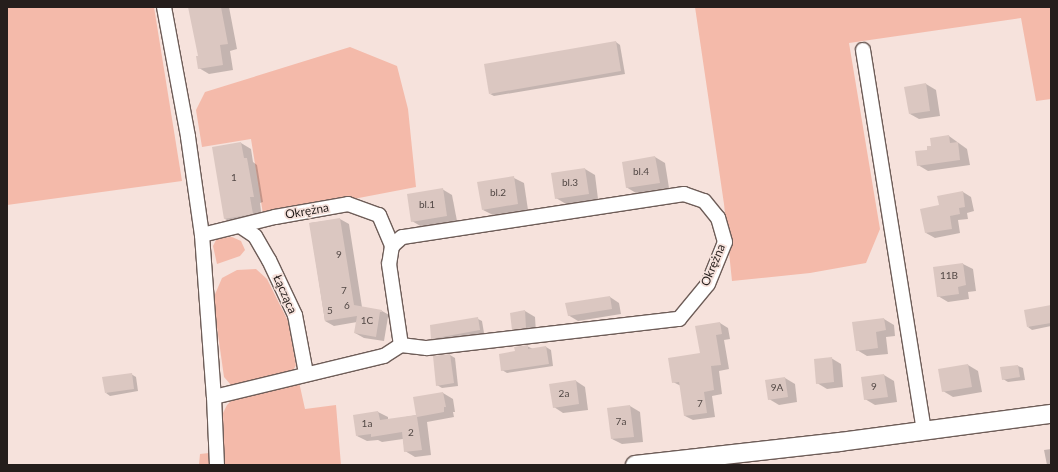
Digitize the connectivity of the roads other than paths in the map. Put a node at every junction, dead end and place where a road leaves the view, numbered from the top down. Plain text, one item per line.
1 (164, 7) edge
2 (863, 50) dead end
3 (240, 226) junction
4 (202, 235) junction
5 (392, 246) junction
6 (401, 345) junction
7 (306, 374) junction
8 (214, 397) junction
9 (1051, 414) edge
10 (924, 430) junction
11 (645, 464) edge
12 (217, 465) edge

1 - 4 street
2 - 10 street
3 - 4 street, Okrężna
3 - 5 street, Okrężna
3 - 7 street, Łącząca
4 - 8 street
5 - 6 street, Okrężna
5 - 6 street, Okrężna
6 - 7 street
7 - 8 street
8 - 12 street
9 - 10 street
10 - 11 street

